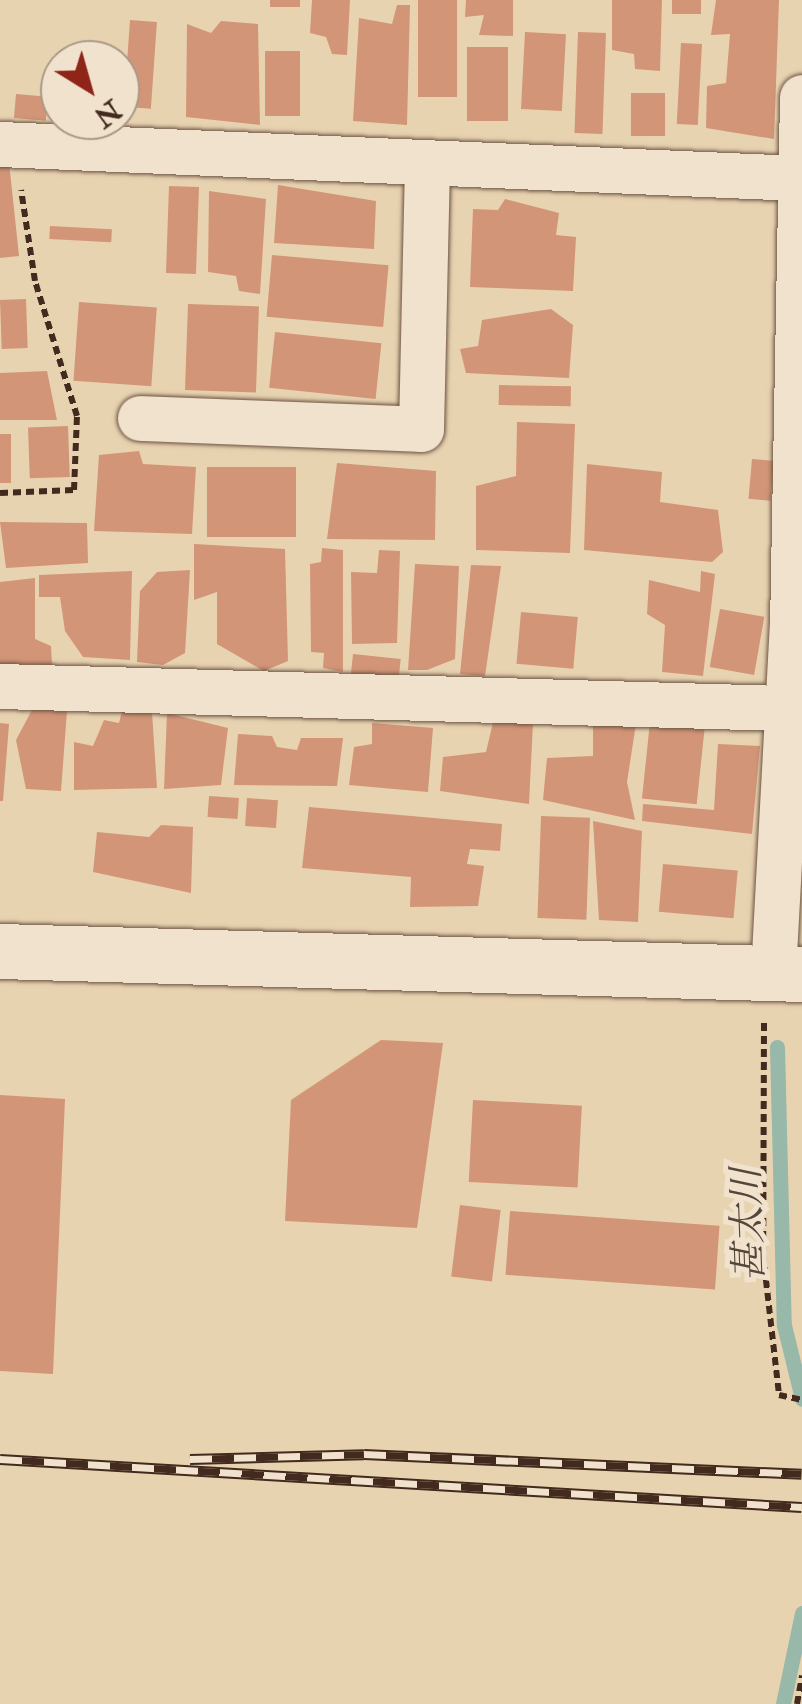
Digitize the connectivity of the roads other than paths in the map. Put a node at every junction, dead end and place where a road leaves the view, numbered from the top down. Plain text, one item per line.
1 (802, 97) edge
2 (7, 144) edge
3 (801, 167) edge
4 (427, 168) junction
5 (140, 418) dead end
6 (797, 626) edge
7 (0, 686) edge
8 (784, 708) junction
9 (0, 951) edge
10 (788, 974) edge

1 - 3 street
2 - 4 street
3 - 4 street
3 - 6 street
4 - 5 street
6 - 8 street
7 - 8 street
8 - 10 street
9 - 10 street

